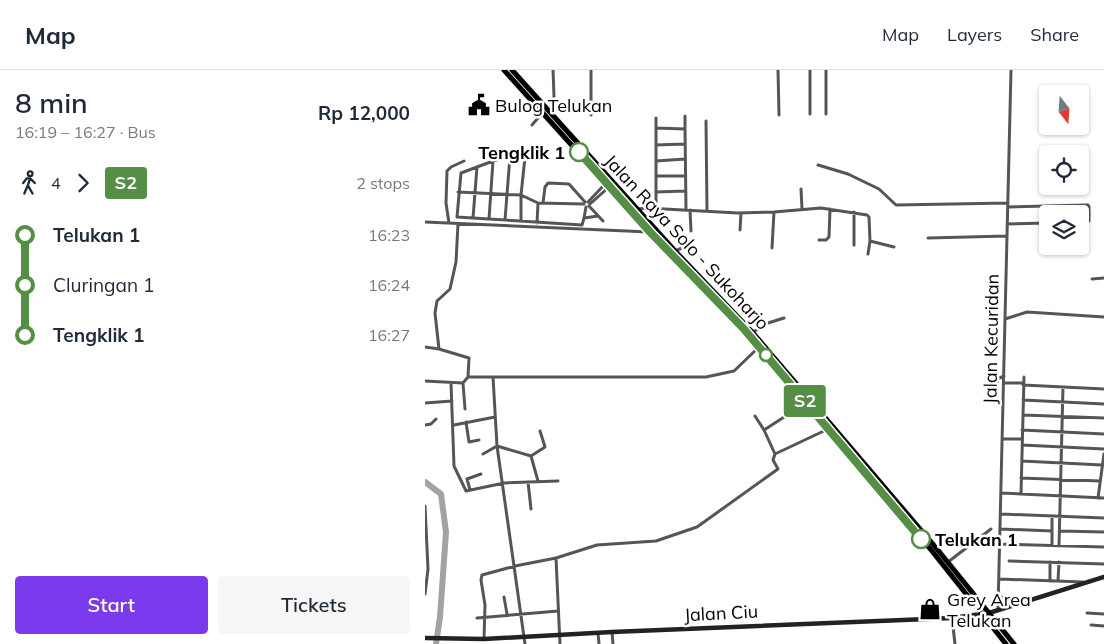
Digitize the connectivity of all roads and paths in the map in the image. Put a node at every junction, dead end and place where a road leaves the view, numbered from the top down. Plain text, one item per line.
1 (504, 70) edge
2 (512, 70) edge
3 (553, 70) edge
4 (591, 70) edge
5 (778, 70) edge
6 (810, 70) edge
7 (826, 70) edge
8 (1011, 70) edge
9 (523, 87) junction
10 (547, 113) junction
11 (810, 114) dead end
12 (826, 114) dead end
13 (591, 115) dead end
14 (779, 115) dead end
15 (685, 116) dead end
16 (656, 118) dead end
17 (706, 121) dead end
18 (532, 125) dead end
19 (656, 128) junction
20 (685, 128) junction
21 (685, 144) junction
22 (656, 145) junction
23 (509, 156) junction
24 (685, 160) junction
25 (464, 161) dead end
26 (493, 161) junction
27 (656, 161) junction
28 (818, 165) dead end
29 (477, 167) junction
30 (656, 176) junction
31 (685, 176) junction
32 (608, 184) junction
33 (801, 189) dead end
34 (685, 191) junction
35 (459, 192) junction
36 (656, 192) junction
37 (475, 193) junction
38 (491, 194) junction
39 (506, 194) junction
40 (521, 194) junction
41 (538, 203) junction
42 (543, 203) junction
43 (587, 204) junction
44 (1008, 205) junction
45 (1039, 206) edge
46 (656, 208) junction
47 (688, 209) junction
48 (802, 209) junction
49 (830, 209) junction
50 (635, 210) junction
51 (707, 211) junction
52 (774, 212) junction
53 (854, 212) junction
54 (741, 213) junction
55 (598, 216) junction
56 (473, 218) junction
57 (584, 218) junction
58 (489, 219) junction
59 (505, 220) junction
60 (603, 221) dead end
61 (425, 222) edge
62 (521, 222) junction
63 (449, 223) junction
64 (537, 223) junction
65 (1039, 223) edge
66 (459, 224) junction
67 (1007, 224) junction
68 (740, 230) dead end
69 (653, 231) junction
70 (691, 231) dead end
71 (1007, 236) junction
72 (928, 238) dead end
73 (819, 240) dead end
74 (870, 241) junction
75 (689, 245) dead end
76 (854, 245) dead end
77 (894, 246) dead end
78 (773, 248) dead end
79 (675, 251) junction
80 (868, 254) dead end
81 (1104, 278) edge
82 (1092, 279) dead end
83 (1104, 317) edge
84 (784, 318) dead end
85 (1005, 319) junction
86 (753, 333) junction
87 (425, 347) edge
88 (759, 347) junction
89 (439, 350) junction
90 (773, 360) junction
91 (782, 370) junction
92 (1004, 376) junction
93 (1024, 376) dead end
94 (468, 377) junction
95 (493, 377) junction
96 (425, 381) edge
97 (451, 383) junction
98 (463, 383) junction
99 (1004, 383) junction
100 (1023, 384) junction
101 (1063, 387) junction
102 (1104, 389) edge
103 (993, 398) dead end
104 (1023, 400) junction
105 (452, 401) junction
106 (1063, 402) junction
107 (425, 403) edge
108 (807, 403) junction
109 (1104, 404) edge
110 (465, 409) dead end
111 (1023, 415) junction
112 (755, 416) dead end
113 (495, 417) junction
114 (1062, 417) junction
115 (1104, 418) edge
116 (436, 419) dead end
117 (466, 422) junction
118 (425, 425) edge
119 (454, 425) junction
120 (829, 429) junction
121 (763, 430) junction
122 (1022, 430) junction
123 (540, 431) dead end
124 (1062, 432) junction
125 (1104, 434) edge
126 (1003, 439) junction
127 (1022, 439) junction
128 (479, 440) dead end
129 (1022, 445) junction
130 (497, 446) junction
131 (1061, 447) junction
132 (1104, 449) edge
133 (483, 454) dead end
134 (775, 454) junction
135 (1104, 454) edge
136 (531, 456) junction
137 (1022, 461) junction
138 (1061, 463) junction
139 (1102, 465) junction
140 (481, 474) dead end
141 (1021, 478) junction
142 (1061, 479) junction
143 (538, 481) junction
144 (558, 481) dead end
145 (1100, 481) junction
146 (528, 482) junction
147 (504, 483) junction
148 (470, 490) junction
149 (1001, 494) junction
150 (1021, 494) junction
151 (1060, 496) junction
152 (1098, 498) junction
153 (1104, 498) edge
154 (425, 506) edge
155 (531, 509) dead end
156 (1001, 514) junction
157 (1052, 516) junction
158 (1060, 516) junction
159 (1104, 518) edge
160 (991, 529) dead end
161 (917, 530) junction
162 (1000, 530) junction
163 (1052, 531) junction
164 (1059, 531) junction
165 (1104, 532) edge
166 (426, 538) edge
167 (1000, 544) junction
168 (1052, 545) junction
169 (1059, 546) junction
170 (1104, 547) edge
171 (934, 550) junction
172 (556, 558) junction
173 (1009, 561) dead end
174 (948, 562) junction
175 (1051, 562) junction
176 (1059, 562) junction
177 (1104, 564) edge
178 (515, 566) junction
179 (1104, 577) edge
180 (999, 579) junction
181 (1050, 581) junction
182 (1057, 581) junction
183 (1086, 583) junction
184 (1056, 592) junction
185 (425, 594) edge
186 (504, 597) dead end
187 (998, 597) junction
188 (1029, 600) junction
189 (998, 609) junction
190 (558, 610) junction
191 (522, 613) junction
192 (989, 613) junction
193 (1087, 613) dead end
194 (507, 614) junction
195 (1104, 614) edge
196 (982, 615) junction
197 (477, 618) dead end
198 (485, 618) junction
199 (952, 618) junction
200 (1091, 625) dead end
201 (1104, 626) edge
202 (599, 632) junction
203 (612, 632) junction
204 (559, 634) junction
205 (525, 636) junction
206 (426, 638) edge
207 (484, 639) junction
208 (525, 644) edge
209 (560, 644) edge
210 (599, 644) edge
211 (613, 644) edge
212 (955, 644) edge
213 (1006, 644) edge
214 (1014, 644) edge

1 - 9 main road, Jalan Raya Solo - Sukoharjo
2 - 9 main road, Jalan Raya Solo - Sukoharjo
3 - 10 street
4 - 13 street
5 - 14 street
6 - 11 street
7 - 12 street
8 - 44 street, Jalan Kecuridan
9 - 10 main road, Jalan Raya Solo - Sukoharjo
10 - 18 street
10 - 32 main road, Jalan Raya Solo - Sukoharjo
10 - 50 main road, Jalan Raya Solo - Sukoharjo
15 - 20 street
16 - 19 street
17 - 51 street
19 - 20 street
19 - 22 street
20 - 21 street
21 - 22 street
21 - 24 street
22 - 27 street
23 - 26 street
23 - 39 street
23 - 40 street
24 - 27 street
24 - 31 street
25 - 63 street
26 - 29 street
26 - 38 street
27 - 30 street
28 - 44 street
29 - 35 street
29 - 37 street
30 - 31 street
30 - 36 street
31 - 34 street
32 - 43 street
32 - 50 main road, Jalan Raya Solo - Sukoharjo
33 - 48 street
34 - 36 street
34 - 47 street
35 - 37 street
35 - 56 street
36 - 46 street
37 - 38 street
37 - 56 street
38 - 39 street
38 - 58 street
39 - 40 street
39 - 59 street
40 - 41 street
40 - 62 street
41 - 42 street
41 - 64 street
42 - 43 street
42 - 43 street
43 - 55 street
43 - 57 street
44 - 45 street
44 - 67 street, Jalan Kecuridan
46 - 47 street
46 - 50 street
47 - 51 street
47 - 70 street
48 - 49 street
48 - 52 street
49 - 53 street
49 - 73 street
50 - 69 main road, Jalan Raya Solo - Sukoharjo
51 - 54 street
52 - 54 street
52 - 78 street
53 - 74 street
53 - 76 street
54 - 68 street
55 - 57 street
55 - 60 street
56 - 58 street
57 - 64 street
58 - 59 street
59 - 62 street
61 - 63 street
62 - 64 street
63 - 66 street
65 - 67 street
66 - 69 street
66 - 89 street
67 - 71 street, Jalan Kecuridan
69 - 79 main road, Jalan Raya Solo - Sukoharjo
69 - 88 main road, Jalan Raya Solo - Sukoharjo
71 - 72 street
71 - 85 street, Jalan Kecuridan
74 - 77 street
74 - 80 street
75 - 79 street
79 - 86 main road, Jalan Raya Solo - Sukoharjo
81 - 82 street
83 - 85 street
84 - 86 street
85 - 92 street, Jalan Kecuridan
86 - 90 main road, Jalan Raya Solo - Sukoharjo
87 - 89 street
88 - 90 main road, Jalan Raya Solo - Sukoharjo
88 - 95 street
89 - 94 street
90 - 91 main road, Jalan Raya Solo - Sukoharjo
91 - 108 main road, Jalan Raya Solo - Sukoharjo
91 - 161 main road, Jalan Raya Solo - Sukoharjo
92 - 99 street, Jalan Kecuridan
92 - 103 street
93 - 100 street
94 - 95 street
94 - 98 street
95 - 113 street
96 - 97 street
97 - 98 street
97 - 105 street
98 - 110 street
99 - 100 street
99 - 126 street, Jalan Kecuridan
100 - 101 street
100 - 104 street
101 - 102 street
101 - 106 street
104 - 106 street
104 - 111 street
105 - 107 street
105 - 119 street
106 - 109 street
106 - 114 street
108 - 120 main road, Jalan Raya Solo - Sukoharjo
108 - 121 street
111 - 114 street
111 - 122 street
112 - 121 street
113 - 117 street
113 - 130 street
114 - 115 street
114 - 124 street
116 - 118 street
117 - 119 street
117 - 128 street
119 - 148 street
120 - 134 street
120 - 161 main road, Jalan Raya Solo - Sukoharjo
121 - 134 street
122 - 124 street
122 - 127 street
123 - 136 street
124 - 125 street
124 - 131 street
126 - 127 street
126 - 149 street, Jalan Kecuridan
127 - 129 street
129 - 131 street
129 - 137 street
130 - 133 street
130 - 136 street
130 - 147 street
131 - 132 street
131 - 138 street
134 - 172 street
135 - 139 street
136 - 143 street
137 - 138 street
137 - 141 street
138 - 139 street
138 - 142 street
139 - 145 street
140 - 148 street
141 - 142 street
141 - 150 street
142 - 145 street
142 - 151 street
143 - 144 street
143 - 146 street
145 - 152 street
146 - 147 street
146 - 155 street
147 - 148 street
147 - 178 street
149 - 150 street
149 - 156 street, Jalan Kecuridan
150 - 151 street
151 - 152 street
151 - 158 street
152 - 153 street
154 - 166 street
156 - 157 street
156 - 162 street, Jalan Kecuridan
157 - 158 street
157 - 163 street
158 - 159 street
158 - 164 street
160 - 174 street
161 - 171 main road, Jalan Raya Solo - Sukoharjo
162 - 163 street
162 - 167 street, Jalan Kecuridan
163 - 168 street
164 - 165 street
164 - 169 street
166 - 185 street
167 - 168 street
167 - 180 street, Jalan Kecuridan
168 - 169 street
169 - 170 street
171 - 174 main road
171 - 196 main road
172 - 178 street
172 - 190 street
173 - 175 street
174 - 192 main road
175 - 176 street
175 - 181 street
176 - 177 street
176 - 182 street
178 - 191 street
178 - 198 street
179 - 183 street, Jalan Ciu
180 - 181 street
180 - 187 street, Jalan Kecuridan
181 - 182 street
182 - 183 street
182 - 184 street
183 - 184 street, Jalan Ciu
184 - 188 street, Jalan Ciu
186 - 194 street
187 - 188 street
187 - 189 street, Jalan Kecuridan
188 - 189 street, Jalan Ciu
189 - 192 street, Jalan Ciu
190 - 191 street
190 - 204 street
191 - 194 street
191 - 205 street
192 - 196 street, Jalan Ciu
192 - 214 main road
193 - 195 street
194 - 198 street
196 - 199 street, Jalan Ciu
196 - 213 main road
197 - 198 street
198 - 207 street
199 - 203 street, Jalan Ciu
199 - 212 street
200 - 201 street
202 - 203 street, Jalan Ciu
202 - 204 street, Jalan Ciu
202 - 210 street
203 - 211 street
204 - 205 street, Jalan Ciu
204 - 209 street
205 - 207 street, Jalan Ciu
205 - 208 street
206 - 207 street, Jalan Ciu

